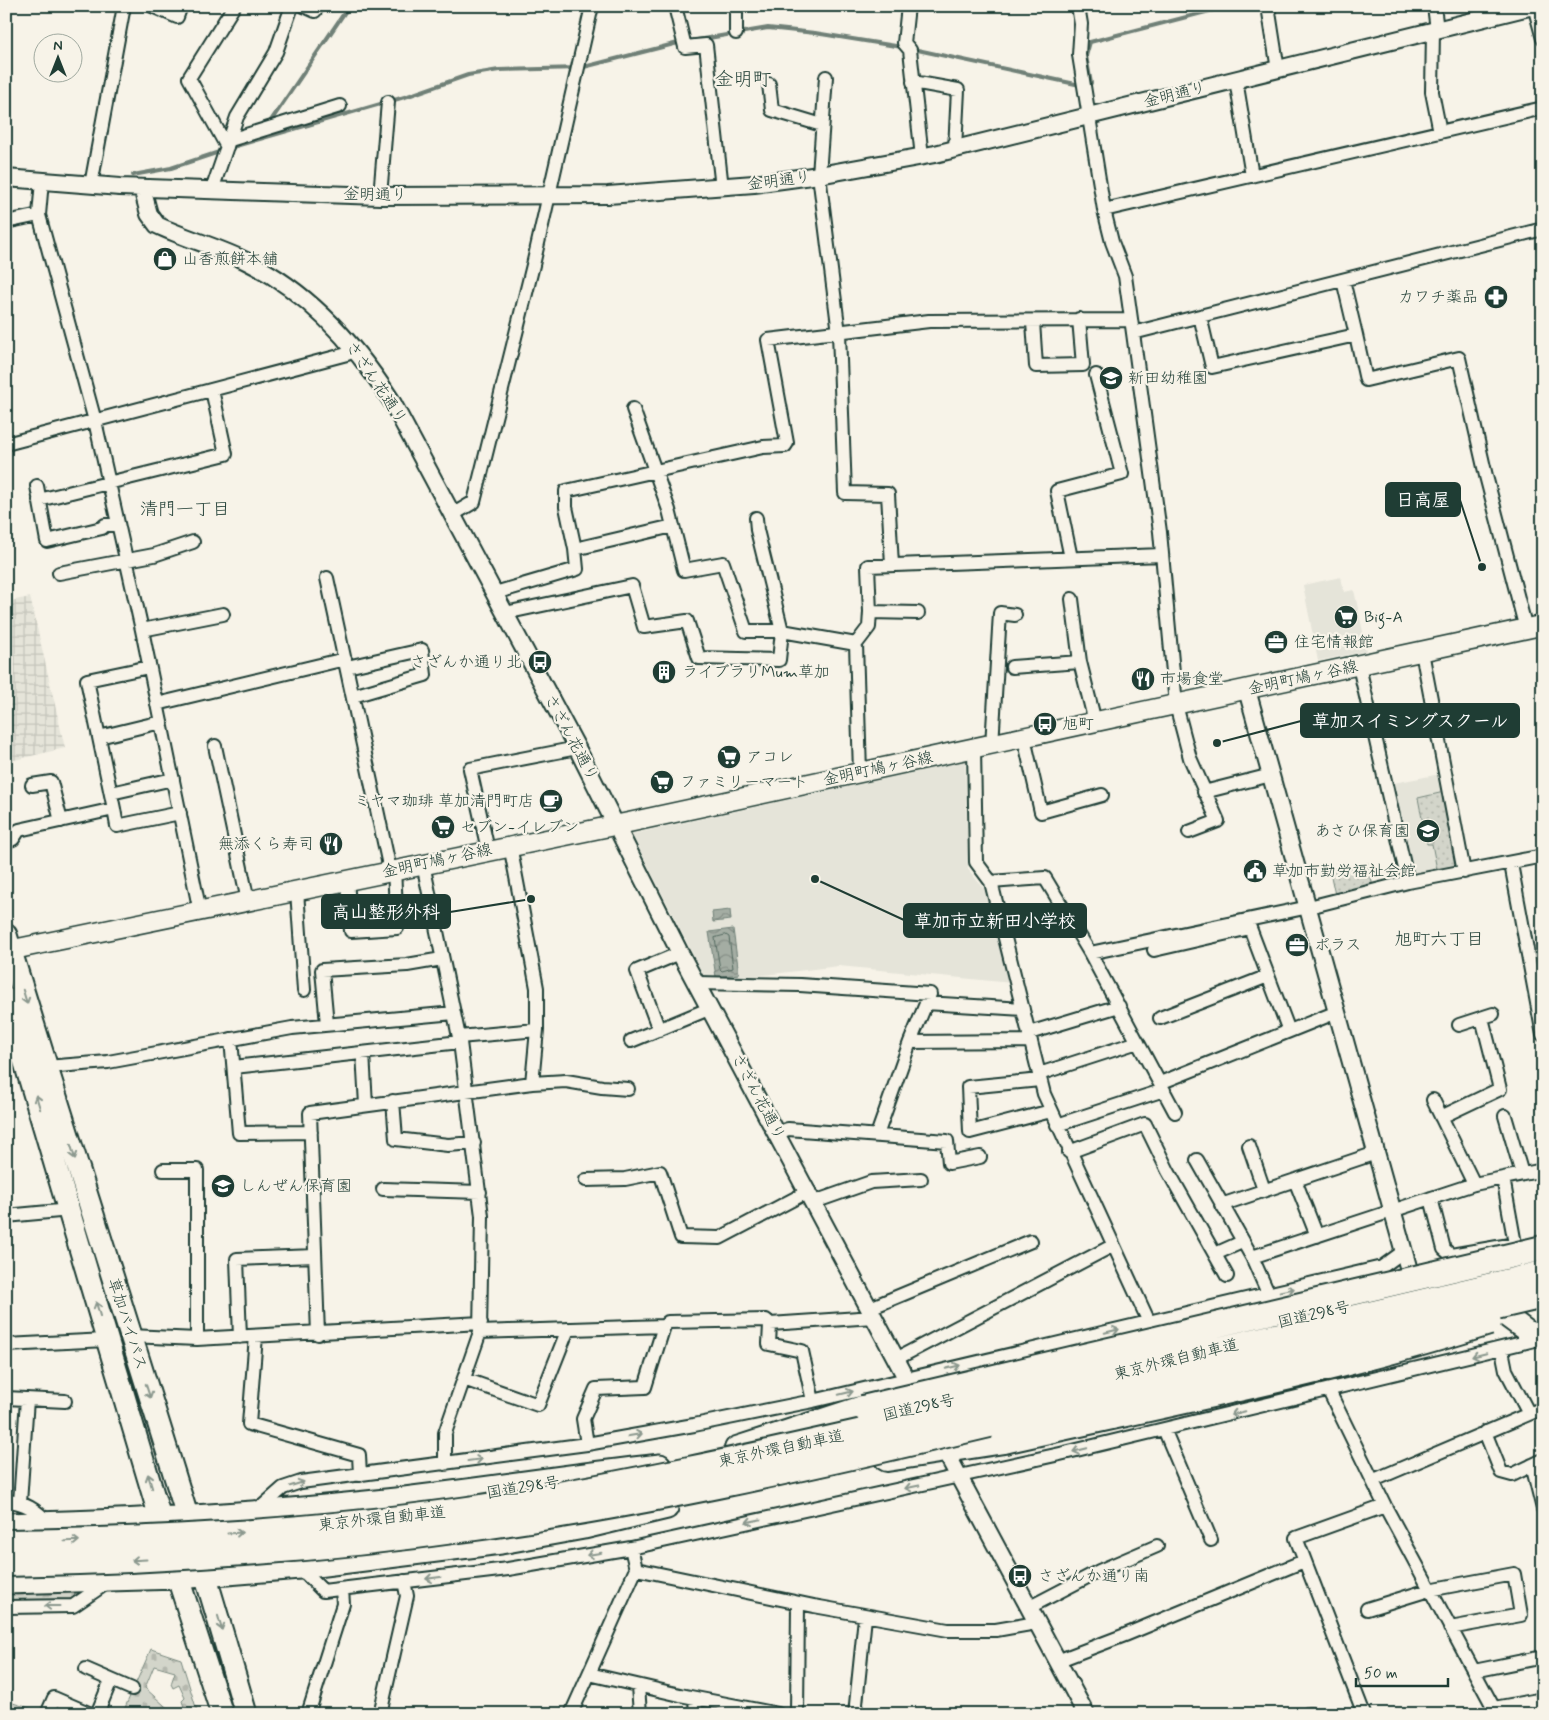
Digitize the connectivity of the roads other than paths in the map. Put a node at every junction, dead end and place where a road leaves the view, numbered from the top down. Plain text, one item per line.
1 (124, 6) edge
2 (152, 6) edge
3 (181, 6) edge
4 (234, 6) edge
5 (292, 6) edge
6 (304, 6) edge
7 (318, 6) edge
8 (592, 6) edge
9 (675, 6) edge
10 (736, 6) edge
11 (908, 6) edge
12 (1078, 6) edge
13 (1268, 6) edge
14 (1434, 6) edge
15 (1534, 6) edge
16 (1435, 31) junction
17 (736, 32) dead end
18 (1543, 39) edge
19 (1278, 70) junction
20 (826, 77) dead end
21 (1236, 80) junction
22 (914, 82) junction
23 (769, 84) dead end
24 (388, 102) dead end
25 (340, 106) dead end
26 (1543, 108) edge
27 (1090, 116) junction
28 (822, 125) junction
29 (1440, 132) junction
30 (228, 144) junction
31 (956, 149) junction
32 (922, 157) junction
33 (820, 175) junction
34 (1252, 176) junction
35 (6, 178) edge
36 (42, 181) junction
37 (91, 185) junction
38 (142, 188) junction
39 (722, 188) junction
40 (212, 190) junction
41 (380, 196) junction
42 (549, 196) junction
43 (1104, 210) junction
44 (39, 215) junction
45 (6, 222) edge
46 (1543, 229) edge
47 (1344, 280) junction
48 (1200, 316) junction
49 (1080, 319) junction
50 (1131, 320) junction
51 (1033, 322) junction
52 (839, 333) junction
53 (1133, 334) junction
54 (1356, 335) junction
55 (356, 349) junction
56 (1096, 375) dead end
57 (212, 390) junction
58 (633, 409) dead end
59 (95, 421) junction
60 (6, 444) edge
61 (655, 471) junction
62 (109, 484) junction
63 (37, 486) dead end
64 (39, 500) junction
65 (452, 515) junction
66 (756, 518) dead end
67 (118, 525) junction
68 (673, 526) junction
69 (193, 542) dead end
70 (575, 549) junction
71 (1162, 555) junction
72 (1071, 558) junction
73 (125, 560) junction
74 (892, 565) junction
75 (59, 573) dead end
76 (327, 578) dead end
77 (495, 593) junction
78 (1072, 599) dead end
79 (870, 612) junction
80 (505, 613) junction
81 (918, 613) dead end
82 (223, 614) dead end
83 (1015, 615) dead end
84 (1534, 627) edge
85 (142, 630) junction
86 (782, 631) junction
87 (856, 644) junction
88 (1422, 652) junction
89 (1080, 662) junction
90 (346, 663) junction
91 (1359, 666) junction
92 (149, 667) junction
93 (1012, 667) dead end
94 (1247, 690) junction
95 (353, 696) junction
96 (157, 704) junction
97 (1176, 705) junction
98 (161, 722) junction
99 (1095, 722) junction
100 (99, 737) junction
101 (1024, 738) junction
102 (215, 746) dead end
103 (983, 746) junction
104 (577, 748) junction
105 (860, 772) junction
106 (1271, 775) junction
107 (173, 778) junction
108 (32, 785) dead end
109 (1204, 792) junction
110 (111, 793) junction
111 (1102, 795) dead end
112 (114, 810) junction
113 (180, 813) junction
114 (61, 821) junction
115 (615, 825) junction
116 (1189, 832) dead end
117 (6, 842) edge
118 (510, 845) junction
119 (488, 850) junction
120 (1543, 856) edge
121 (423, 864) junction
122 (1511, 864) junction
123 (392, 870) junction
124 (1464, 872) junction
125 (347, 880) junction
126 (992, 882) junction
127 (1408, 882) junction
128 (297, 890) junction
129 (248, 901) junction
130 (1309, 907) junction
131 (200, 912) junction
132 (8, 946) edge
133 (1154, 950) dead end
134 (680, 953) junction
135 (1090, 953) junction
136 (442, 959) junction
137 (1268, 976) junction
138 (697, 983) junction
139 (304, 990) dead end
140 (6, 999) edge
141 (926, 1003) junction
142 (1119, 1006) junction
143 (711, 1008) junction
144 (1023, 1009) junction
145 (1337, 1012) junction
146 (454, 1013) junction
147 (1160, 1018) dead end
148 (327, 1024) junction
149 (1459, 1025) dead end
150 (537, 1030) junction
151 (659, 1030) junction
152 (1289, 1031) junction
153 (1543, 1035) edge
154 (1030, 1037) junction
155 (231, 1039) junction
156 (460, 1040) junction
157 (631, 1041) dead end
158 (910, 1042) junction
159 (1138, 1042) junction
160 (363, 1053) junction
161 (46, 1067) junction
162 (234, 1067) junction
163 (1039, 1077) junction
164 (532, 1083) junction
165 (1162, 1087) junction
166 (628, 1088) dead end
167 (467, 1091) junction
168 (1433, 1100) dead end
169 (393, 1101) junction
170 (366, 1105) junction
171 (1051, 1111) junction
172 (1175, 1112) dead end
173 (1505, 1116) dead end
174 (1441, 1117) junction
175 (1057, 1124) junction
176 (311, 1132) junction
177 (777, 1132) junction
178 (877, 1135) junction
179 (474, 1143) junction
180 (1249, 1146) dead end
181 (1069, 1152) junction
182 (1376, 1153) junction
183 (980, 1157) dead end
184 (1197, 1160) dead end
185 (163, 1170) dead end
186 (1543, 1170) edge
187 (1522, 1174) junction
188 (1503, 1178) junction
189 (921, 1179) dead end
190 (586, 1180) dead end
191 (1295, 1180) junction
192 (1474, 1184) junction
193 (383, 1190) dead end
194 (1264, 1190) junction
195 (480, 1192) junction
196 (812, 1197) junction
197 (1431, 1198) junction
198 (1221, 1205) junction
199 (70, 1210) junction
200 (1393, 1211) junction
201 (6, 1216) edge
202 (1317, 1236) junction
203 (1543, 1238) edge
204 (1031, 1242) dead end
205 (1242, 1242) junction
206 (1515, 1244) junction
207 (1112, 1246) junction
208 (1543, 1248) edge
209 (1404, 1251) junction
210 (1215, 1254) junction
211 (315, 1256) junction
212 (1252, 1257) junction
213 (1543, 1262) edge
214 (1543, 1273) edge
215 (1491, 1274) junction
216 (1227, 1276) dead end
217 (1307, 1286) junction
218 (1415, 1292) junction
219 (1268, 1294) junction
220 (1543, 1296) edge
221 (1543, 1306) edge
222 (1343, 1308) junction
223 (872, 1313) junction
224 (1504, 1314) junction
225 (1149, 1322) junction
226 (770, 1324) junction
227 (664, 1326) junction
228 (480, 1328) junction
229 (568, 1329) junction
230 (1426, 1333) junction
231 (318, 1334) junction
232 (130, 1336) junction
233 (256, 1336) junction
234 (240, 1337) junction
235 (1543, 1337) edge
236 (197, 1339) junction
237 (107, 1340) junction
238 (6, 1345) edge
239 (1502, 1350) junction
240 (896, 1359) junction
241 (1311, 1360) junction
242 (464, 1379) junction
243 (909, 1384) junction
244 (1329, 1391) junction
245 (6, 1398) edge
246 (27, 1399) junction
247 (65, 1401) dead end
248 (813, 1401) junction
249 (1285, 1401) junction
250 (1543, 1408) edge
251 (1528, 1414) junction
252 (1164, 1429) junction
253 (1485, 1432) junction
254 (587, 1444) junction
255 (737, 1449) junction
256 (887, 1459) junction
257 (950, 1460) dead end
258 (1537, 1462) edge
259 (445, 1464) junction
260 (660, 1465) junction
261 (360, 1475) junction
262 (960, 1477) junction
263 (1374, 1480) junction
264 (6, 1501) edge
265 (20, 1503) junction
266 (1385, 1506) junction
267 (1543, 1509) edge
268 (257, 1512) junction
269 (188, 1515) junction
270 (160, 1517) junction
271 (289, 1518) dead end
272 (6, 1524) edge
273 (49, 1528) junction
274 (6, 1532) edge
275 (1212, 1540) dead end
276 (6, 1542) edge
277 (1158, 1546) dead end
278 (631, 1548) junction
279 (1304, 1561) junction
280 (6, 1564) edge
281 (299, 1564) junction
282 (636, 1569) junction
283 (77, 1572) dead end
284 (6, 1574) edge
285 (207, 1577) junction
286 (178, 1578) junction
287 (110, 1580) junction
288 (404, 1581) junction
289 (6, 1583) edge
290 (342, 1589) junction
291 (1430, 1590) junction
292 (798, 1603) junction
293 (6, 1607) edge
294 (1028, 1608) junction
295 (1367, 1609) dead end
296 (866, 1616) junction
297 (1036, 1623) junction
298 (1450, 1628) junction
299 (1543, 1657) edge
300 (1057, 1661) junction
301 (86, 1669) dead end
302 (1474, 1671) junction
303 (589, 1674) junction
304 (111, 1680) junction
305 (638, 1686) junction
306 (132, 1689) dead end
307 (695, 1698) junction
308 (1543, 1699) edge
309 (1495, 1711) edge
310 (47, 1714) edge
311 (91, 1714) edge
312 (97, 1714) edge
313 (222, 1714) edge
314 (246, 1714) edge
315 (308, 1714) edge
316 (380, 1714) edge
317 (571, 1714) edge
318 (640, 1714) edge
319 (696, 1714) edge
320 (778, 1714) edge
321 (797, 1714) edge
322 (855, 1714) edge
323 (1086, 1714) edge
324 (1364, 1714) edge

1 - 37 street
2 - 3 street
4 - 30 street
5 - 30 street
6 - 7 street
8 - 42 street
9 - 39 street
10 - 17 street
11 - 22 street
12 - 27 street
13 - 19 street
14 - 16 street
15 - 16 street, 金明通り
15 - 18 street
16 - 19 street, 金明通り
16 - 29 street
19 - 21 street, 金明通り
20 - 28 street
21 - 27 street, 金明通り
21 - 34 street
22 - 31 street
22 - 32 street
23 - 28 street
24 - 41 street
25 - 30 street
26 - 29 street
27 - 31 street, 金明通り
27 - 43 street
28 - 33 street
29 - 34 street
30 - 40 street
31 - 32 street, 金明通り
32 - 33 street, 金明通り
33 - 39 street, 金明通り
33 - 52 street
34 - 43 street
35 - 36 street, 金明通り
36 - 37 street, 金明通り
36 - 44 street
37 - 38 street, 金明通り
38 - 40 street, 金明通り
38 - 55 street, さざん花通り
39 - 42 street, 金明通り
40 - 41 street, 金明通り
41 - 42 street, 金明通り
42 - 65 street
43 - 50 street
44 - 45 street
44 - 59 street
46 - 47 street
47 - 48 street
47 - 54 street
48 - 53 street
48 - 54 street
49 - 50 street
49 - 51 street
49 - 51 street
50 - 53 street
51 - 52 street
52 - 61 street
52 - 74 street
53 - 71 street
54 - 84 street
55 - 57 street
55 - 65 street, さざん花通り
56 - 72 street
57 - 59 street
57 - 62 street
58 - 61 street
59 - 60 street
59 - 62 street
61 - 68 street
61 - 70 street
62 - 64 street
62 - 67 street
63 - 64 street
64 - 67 street
65 - 77 street, さざん花通り
66 - 86 street
67 - 73 street
68 - 70 street
68 - 86 street
69 - 73 street
70 - 77 street
71 - 72 street
71 - 97 street
72 - 74 street
73 - 75 street
73 - 85 street
74 - 79 street
76 - 90 street
77 - 80 street, さざん花通り
78 - 89 street
79 - 81 street
79 - 87 street
80 - 86 street
80 - 104 street, さざん花通り
82 - 85 street
83 - 103 street
84 - 88 main road, 金明町鳩ヶ谷線
85 - 92 street
86 - 87 street
87 - 105 street
88 - 91 main road, 金明町鳩ヶ谷線
88 - 124 street
89 - 93 street
89 - 99 street
90 - 95 street
90 - 95 street
90 - 96 street
91 - 94 main road, 金明町鳩ヶ谷線
91 - 127 street
92 - 96 street
92 - 100 street
94 - 97 main road, 金明町鳩ヶ谷線
94 - 106 street
95 - 123 street
96 - 98 street
97 - 99 main road, 金明町鳩ヶ谷線
97 - 109 street
98 - 100 street
98 - 107 street
99 - 101 main road, 金明町鳩ヶ谷線
100 - 110 street
101 - 103 main road, 金明町鳩ヶ谷線
101 - 111 street
102 - 129 street
103 - 105 main road, 金明町鳩ヶ谷線
103 - 126 street
104 - 115 street, さざん花通り
104 - 119 street
105 - 115 main road, 金明町鳩ヶ谷線
106 - 109 street
106 - 130 street
107 - 110 street
107 - 113 street
108 - 114 street
109 - 116 street
110 - 112 street
112 - 113 street
112 - 114 street
113 - 131 street
114 - 117 street
115 - 118 main road, 金明町鳩ヶ谷線
115 - 134 street, さざん花通り
118 - 119 main road, 金明町鳩ヶ谷線
118 - 150 street
119 - 121 main road, 金明町鳩ヶ谷線
120 - 122 street
121 - 123 main road, 金明町鳩ヶ谷線
121 - 136 street
122 - 124 street
122 - 153 street
123 - 125 main road, 金明町鳩ヶ谷線
123 - 125 street
124 - 127 street
125 - 128 main road, 金明町鳩ヶ谷線
126 - 135 street
126 - 144 street
127 - 130 street
128 - 129 main road, 金明町鳩ヶ谷線
128 - 139 street
129 - 131 main road, 金明町鳩ヶ谷線
130 - 135 street
130 - 145 street
131 - 132 main road, 金明町鳩ヶ谷線
132 -> 161 highway, 草加バイパス
133 - 137 street
134 - 138 street, さざん花通り
134 - 151 street
135 - 142 street
136 - 146 street
136 - 148 street
137 - 147 street
137 - 152 street
138 - 141 street
138 - 143 street, さざん花通り
199 -> 140 highway, 草加バイパス
141 - 144 street
141 - 158 street
142 - 154 street
142 - 159 street
143 - 151 street
143 - 177 street, さざん花通り
144 - 154 street
145 - 152 street
145 - 182 street
146 - 148 street
146 - 156 street
148 - 155 street
149 - 174 street
150 - 156 street
150 - 164 street
151 - 157 street
152 - 165 street
154 - 158 street
154 - 163 street
155 - 161 street
155 - 162 street
156 - 160 street
156 - 167 street
158 - 178 street
159 - 163 street
159 - 165 street
160 - 162 street
160 - 170 street
161 -> 232 highway, 草加バイパス
162 - 176 street
163 - 171 street
163 - 171 street
164 - 166 street
164 - 167 street
165 - 172 street
165 - 175 street
167 - 169 street
167 - 179 street
168 - 174 street
169 - 170 street
169 - 179 street
170 - 176 street
171 - 175 street
173 - 187 street
174 - 192 street
175 - 181 street
176 - 211 street
177 - 178 street
177 - 196 street, さざん花通り
178 - 183 street
179 - 195 street
180 - 194 street
181 - 207 street
181 - 210 street
182 - 191 street
182 - 200 street
184 - 198 street
185 - 236 street
186 - 187 street
187 - 188 street
188 - 192 street
188 - 206 street
189 - 196 street
190 - 196 street
191 - 194 street
191 - 202 street
192 - 197 street
193 - 195 street
194 - 198 street
195 - 228 street
196 - 223 street, さざん花通り
197 - 200 street
197 - 206 street
198 - 205 street
199 - 201 street
237 -> 199 highway, 草加バイパス
200 - 202 street
200 - 209 street
202 - 212 street
203 - 206 street
204 - 223 street
205 - 210 street
205 - 212 street
206 - 215 street
207 - 225 street
207 - 240 street
208 - 255 highway, bridge
209 - 217 street
209 - 218 street
210 - 216 street
211 - 231 street
211 - 234 street
212 - 219 street
213 - 215 highway, 国道298号
276 -> 214 highway, 東京外環自動車道, bridge
215 - 218 highway, 国道298号
219 -> 217 street
217 - 222 street
218 - 222 highway, 国道298号
218 - 230 street
219 - 225 street
220 -> 280 highway, 東京外環自動車道, bridge
221 - 224 highway
221 - 256 highway, bridge
222 - 255 highway, 国道298号
223 - 226 street
223 - 240 street, さざん花通り
224 - 230 highway
224 - 235 highway
243 -> 225 street
226 - 227 street
226 - 248 street
227 - 229 street
227 - 254 street
228 - 229 street
228 - 231 street
228 - 242 street
229 - 242 street
230 - 241 highway
231 - 233 street
232 - 236 street
232 -> 269 highway, 草加バイパス
233 - 234 street
233 - 261 street
234 - 236 street
235 - 239 street
237 - 238 street
270 -> 237 highway, 草加バイパス
239 -> 244 street
239 - 251 street
240 - 243 street, さざん花通り
241 - 249 street
241 - 256 highway
242 - 259 street
248 -> 243 street
244 - 249 street
244 - 263 street
245 - 246 street
246 - 247 street
246 - 265 street
254 -> 248 street
249 -> 252 street
250 - 251 street
251 - 253 street
252 -> 262 street
252 - 275 street
253 - 258 street
253 - 263 street
259 -> 254 street
255 - 260 highway, 国道298号
256 - 281 highway
257 - 262 street
258 - 267 street
259 - 261 street
260 - 268 highway
260 - 271 highway, 国道298号
268 -> 261 street
262 -> 278 street
262 - 294 street
263 - 266 street
264 - 265 street
265 - 273 street
266 - 279 street
266 - 291 street
268 - 269 highway
269 - 270 highway
269 - 285 highway, 草加バイパス
270 - 273 highway
270 - 286 highway, 草加バイパス
272 - 273 highway
273 - 274 highway
277 - 294 street
278 - 282 street
278 -> 288 street
279 - 300 street
279 - 324 street
281 - 285 highway
281 - 290 street
282 - 292 street
282 - 303 street
283 - 284 highway
285 - 286 highway
285 -> 314 highway, 草加バイパス
286 - 287 highway
286 - 313 highway, 草加バイパス
287 - 289 highway
287 -> 293 street
288 - 290 street
288 - 316 street
290 - 315 street
291 - 295 street
291 - 298 street
291 - 298 street
292 - 296 street
292 - 321 street
294 - 297 street
296 - 297 street
296 - 322 street
297 - 300 street
298 - 302 street
299 - 302 street
300 - 323 street
301 - 304 street
302 - 309 street
303 - 305 street
303 - 317 street
304 - 306 street
304 - 312 street
305 - 307 street
305 - 318 street
307 - 319 street
307 - 320 street
308 - 309 street
310 - 311 street

